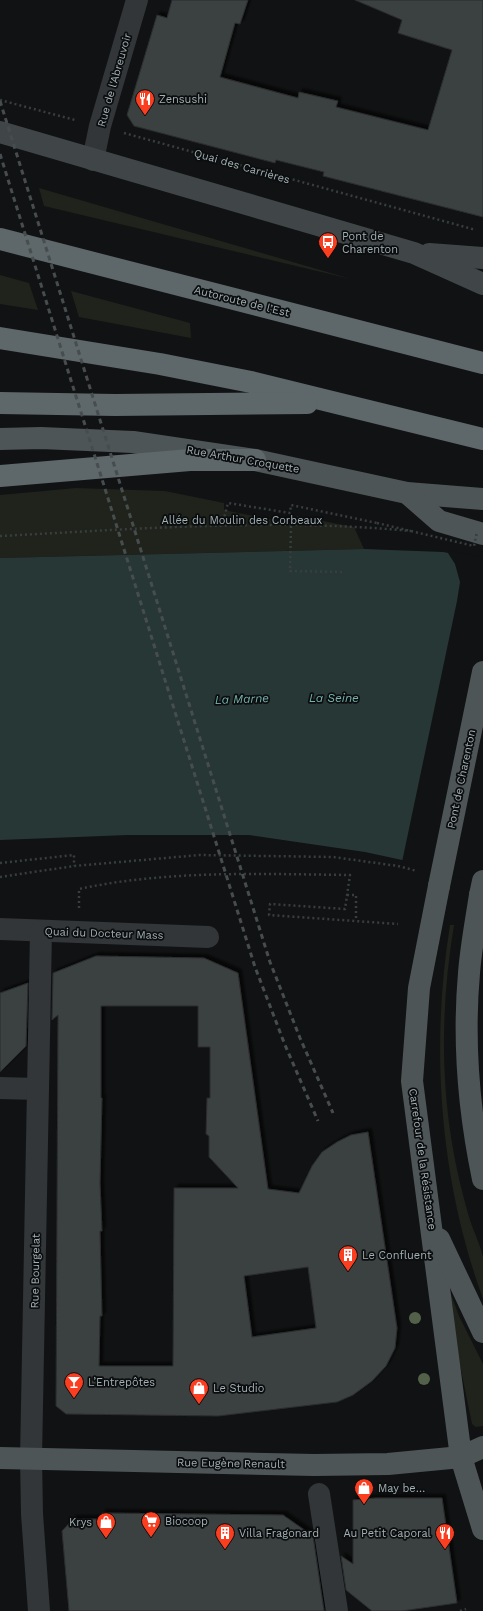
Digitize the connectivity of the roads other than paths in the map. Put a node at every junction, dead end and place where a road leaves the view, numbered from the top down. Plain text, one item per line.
1 (137, 0) edge
2 (0, 132) edge
3 (93, 160) junction
4 (0, 239) edge
5 (414, 253) junction
6 (483, 258) edge
7 (483, 284) edge
8 (0, 338) edge
9 (483, 363) edge
10 (341, 402) junction
11 (0, 403) edge
12 (483, 439) edge
13 (0, 440) edge
14 (255, 460) junction
15 (0, 476) edge
16 (407, 492) junction
17 (483, 499) edge
18 (477, 536) edge
19 (483, 672) edge
20 (439, 886) joint
21 (482, 888) edge
22 (0, 929) edge
23 (41, 931) junction
24 (208, 937) dead end
25 (0, 1088) edge
26 (38, 1089) junction
27 (483, 1179) edge
28 (431, 1222) junction
29 (483, 1332) edge
30 (483, 1447) edge
31 (461, 1457) junction
32 (0, 1458) edge
33 (31, 1458) junction
34 (483, 1464) edge
35 (319, 1494) dead end
36 (483, 1529) edge
37 (39, 1611) edge
38 (337, 1611) edge

1 - 3 street, Rue de l'Abreuvoir
2 - 3 main road
3 - 5 main road
4 - 9 highway, Autoroute de l’Est
5 - 6 main road
5 - 7 main road
8 - 10 highway
10 - 11 highway
10 - 12 highway
13 - 14 main road, Rue Arthur Croquette
14 - 15 highway
14 - 16 main road, Rue Arthur Croquette
16 - 17 main road, Rue Arthur Croquette
16 - 18 main road
19 - 20 main road, Pont de Charenton, bridge
20 - 28 main road, Carrefour de la Résistance
21 - 27 main road
22 - 23 street, Quai du Docteur Mass
23 - 24 street, Quai du Docteur Mass
23 - 26 street, Rue Bourgelat
25 - 26 street
26 - 33 street, Rue Bourgelat
28 - 29 main road
28 - 31 main road, Carrefour de la Résistance
30 - 31 main road
31 - 33 main road, Rue Eugène Renault
31 - 34 main road
31 - 36 main road, Carrefour de la Résistance
32 - 33 main road, Rue Eugène Renault
33 - 37 street, Rue Bourgelat
35 - 38 street

